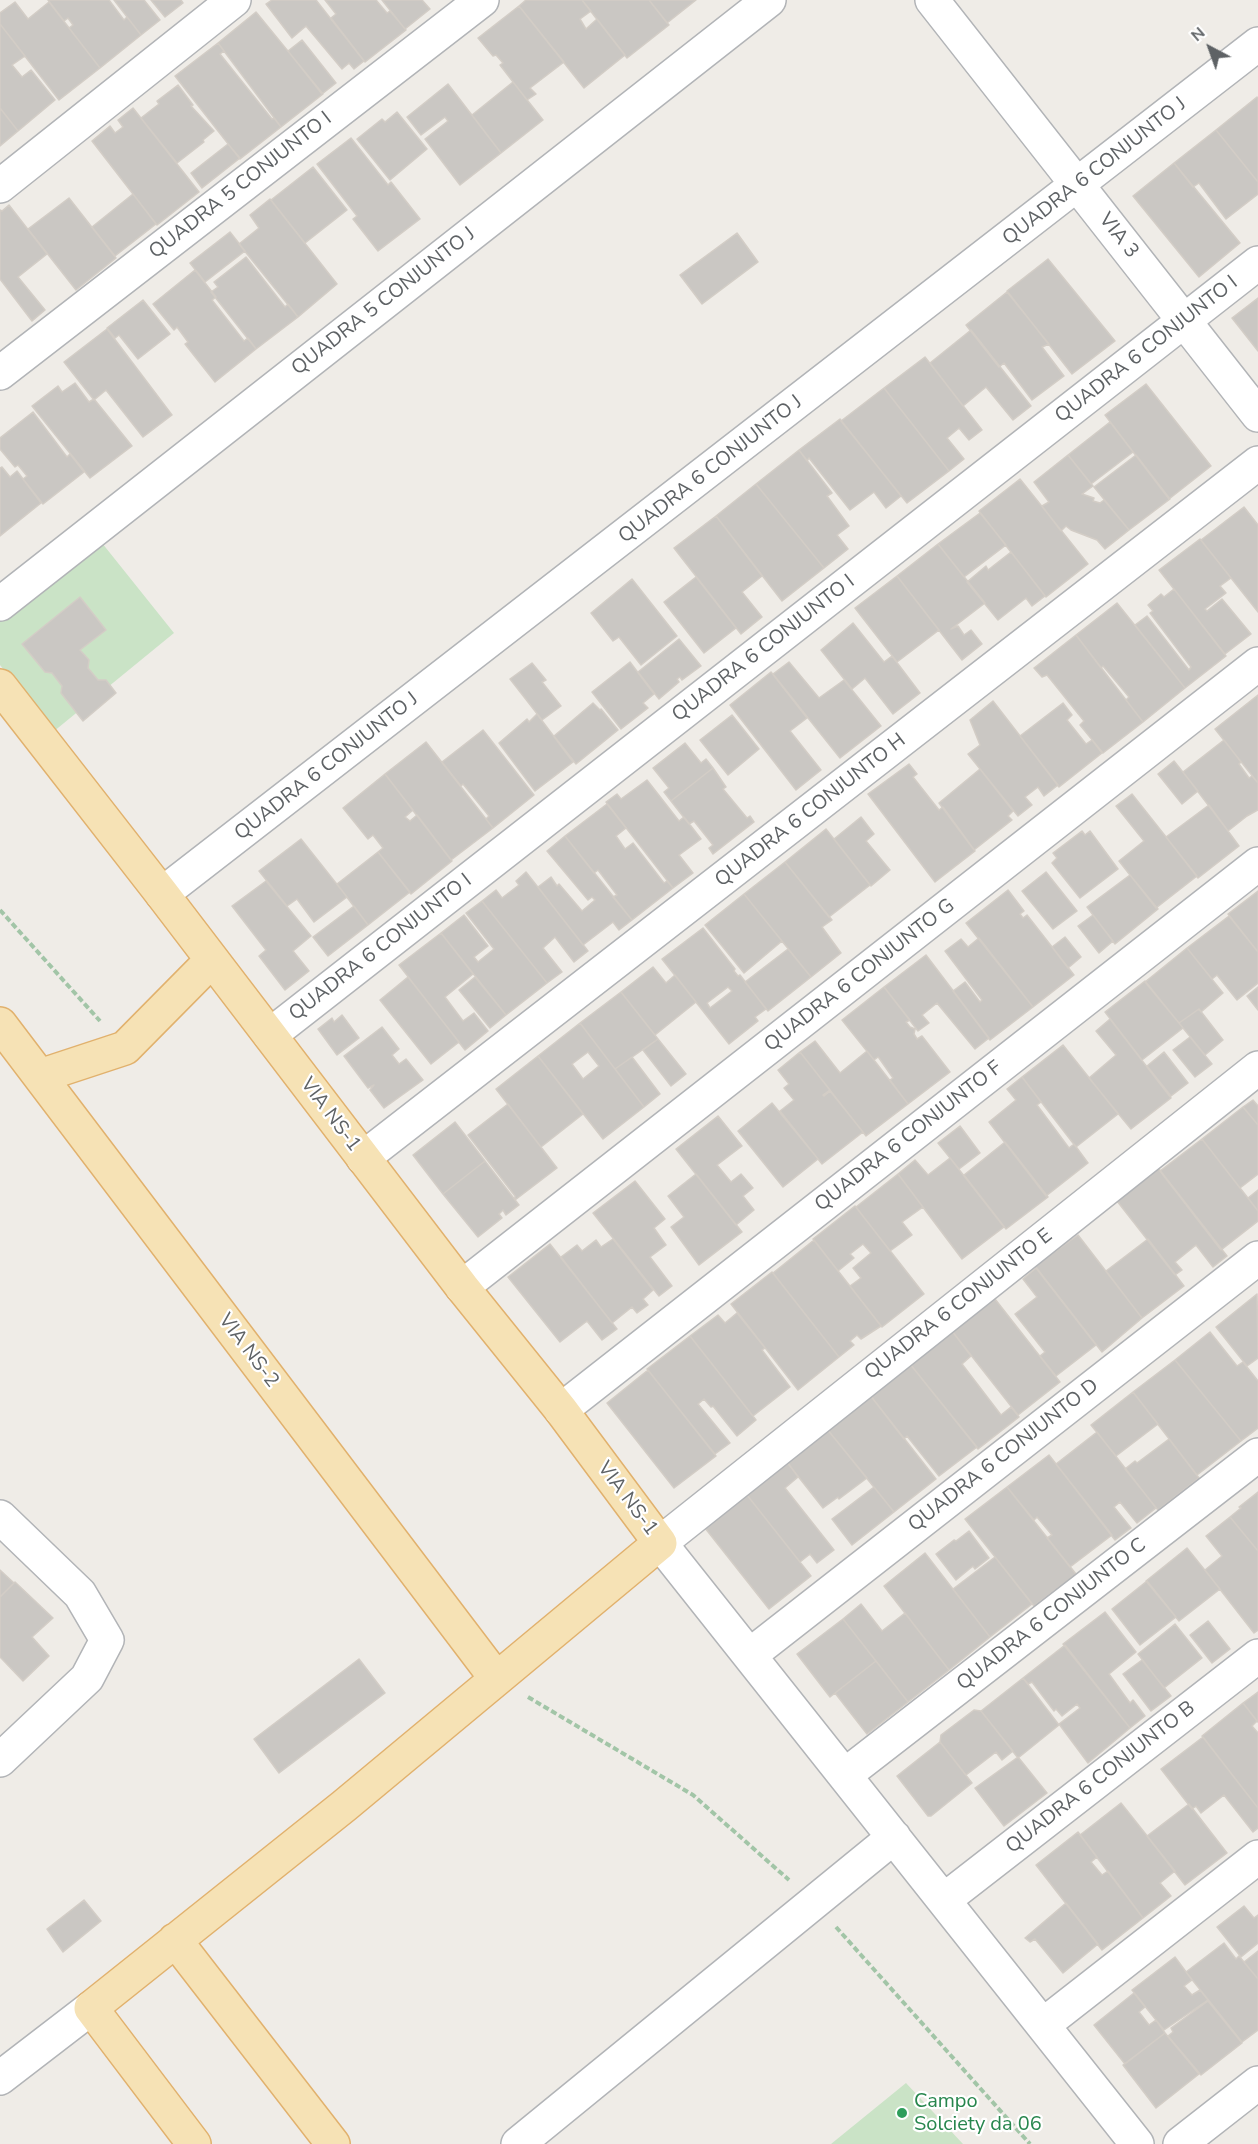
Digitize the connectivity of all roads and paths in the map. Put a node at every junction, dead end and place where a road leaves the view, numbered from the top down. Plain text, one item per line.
1 (234, 0) edge
2 (482, 0) edge
3 (769, 0) edge
4 (932, 0) edge
5 (1258, 44) edge
6 (1078, 185) junction
7 (0, 186) edge
8 (1258, 263) edge
9 (1184, 321) junction
10 (0, 373) edge
11 (1258, 416) edge
12 (1258, 463) edge
13 (0, 604) edge
14 (1258, 664) edge
15 (0, 686) edge
16 (1258, 864) edge
17 (162, 894) junction
18 (0, 910) edge
19 (212, 960) junction
20 (0, 1024) edge
21 (270, 1035) junction
22 (124, 1048) junction
23 (1258, 1068) edge
24 (40, 1076) junction
25 (363, 1158) junction
26 (1258, 1258) edge
27 (462, 1287) junction
28 (561, 1410) junction
29 (1258, 1455) edge
30 (0, 1517) edge
31 (660, 1543) junction
32 (750, 1655) junction
33 (1258, 1656) edge
34 (496, 1678) junction
35 (0, 1760) edge
36 (845, 1775) junction
37 (894, 1837) junction
38 (1258, 1857) edge
39 (944, 1900) junction
40 (175, 1940) junction
41 (91, 2008) junction
42 (1043, 2025) junction
43 (0, 2078) edge
44 (1258, 2083) edge
45 (195, 2144) edge
46 (333, 2144) edge
47 (518, 2144) edge
48 (1137, 2144) edge
49 (1180, 2144) edge

1 - 7 street
2 - 10 street, QUADRA 5 CONJUNTO I
3 - 13 street, QUADRA 5 CONJUNTO J
4 - 6 street, VIA 3
5 - 6 street, QUADRA 6 CONJUNTO J
6 - 9 street, VIA 3
6 - 17 street, QUADRA 6 CONJUNTO J
8 - 9 street, QUADRA 6 CONJUNTO I
9 - 11 street, VIA 3
9 - 21 street, QUADRA 6 CONJUNTO I
12 - 25 street, QUADRA 6 CONJUNTO H
14 - 27 street, QUADRA 6 CONJUNTO G
15 - 17 main road, VIA NS-1
16 - 28 street, QUADRA 6 CONJUNTO F
17 - 19 main road, VIA NS-1
18 - 22 path
19 - 21 main road, VIA NS-1
19 - 22 main road
20 - 24 main road, VIA NS-2
21 - 25 main road, VIA NS-1
22 - 24 main road
23 - 31 street, QUADRA 6 CONJUNTO E
24 - 34 main road, VIA NS-2
25 - 27 main road, VIA NS-1
26 - 32 street, QUADRA 6 CONJUNTO D
27 - 28 main road, VIA NS-1
28 - 31 main road, VIA NS-1
29 - 36 street, QUADRA 6 CONJUNTO C
30 - 35 street
31 - 32 street
31 - 34 main road
32 - 36 street
33 - 39 street, QUADRA 6 CONJUNTO B
34 - 40 main road
36 - 37 street
37 - 39 street
37 - 47 street
38 - 42 street
39 - 42 street
40 - 41 main road
40 - 46 main road
41 - 43 street
41 - 45 main road
42 - 48 street
44 - 49 street

